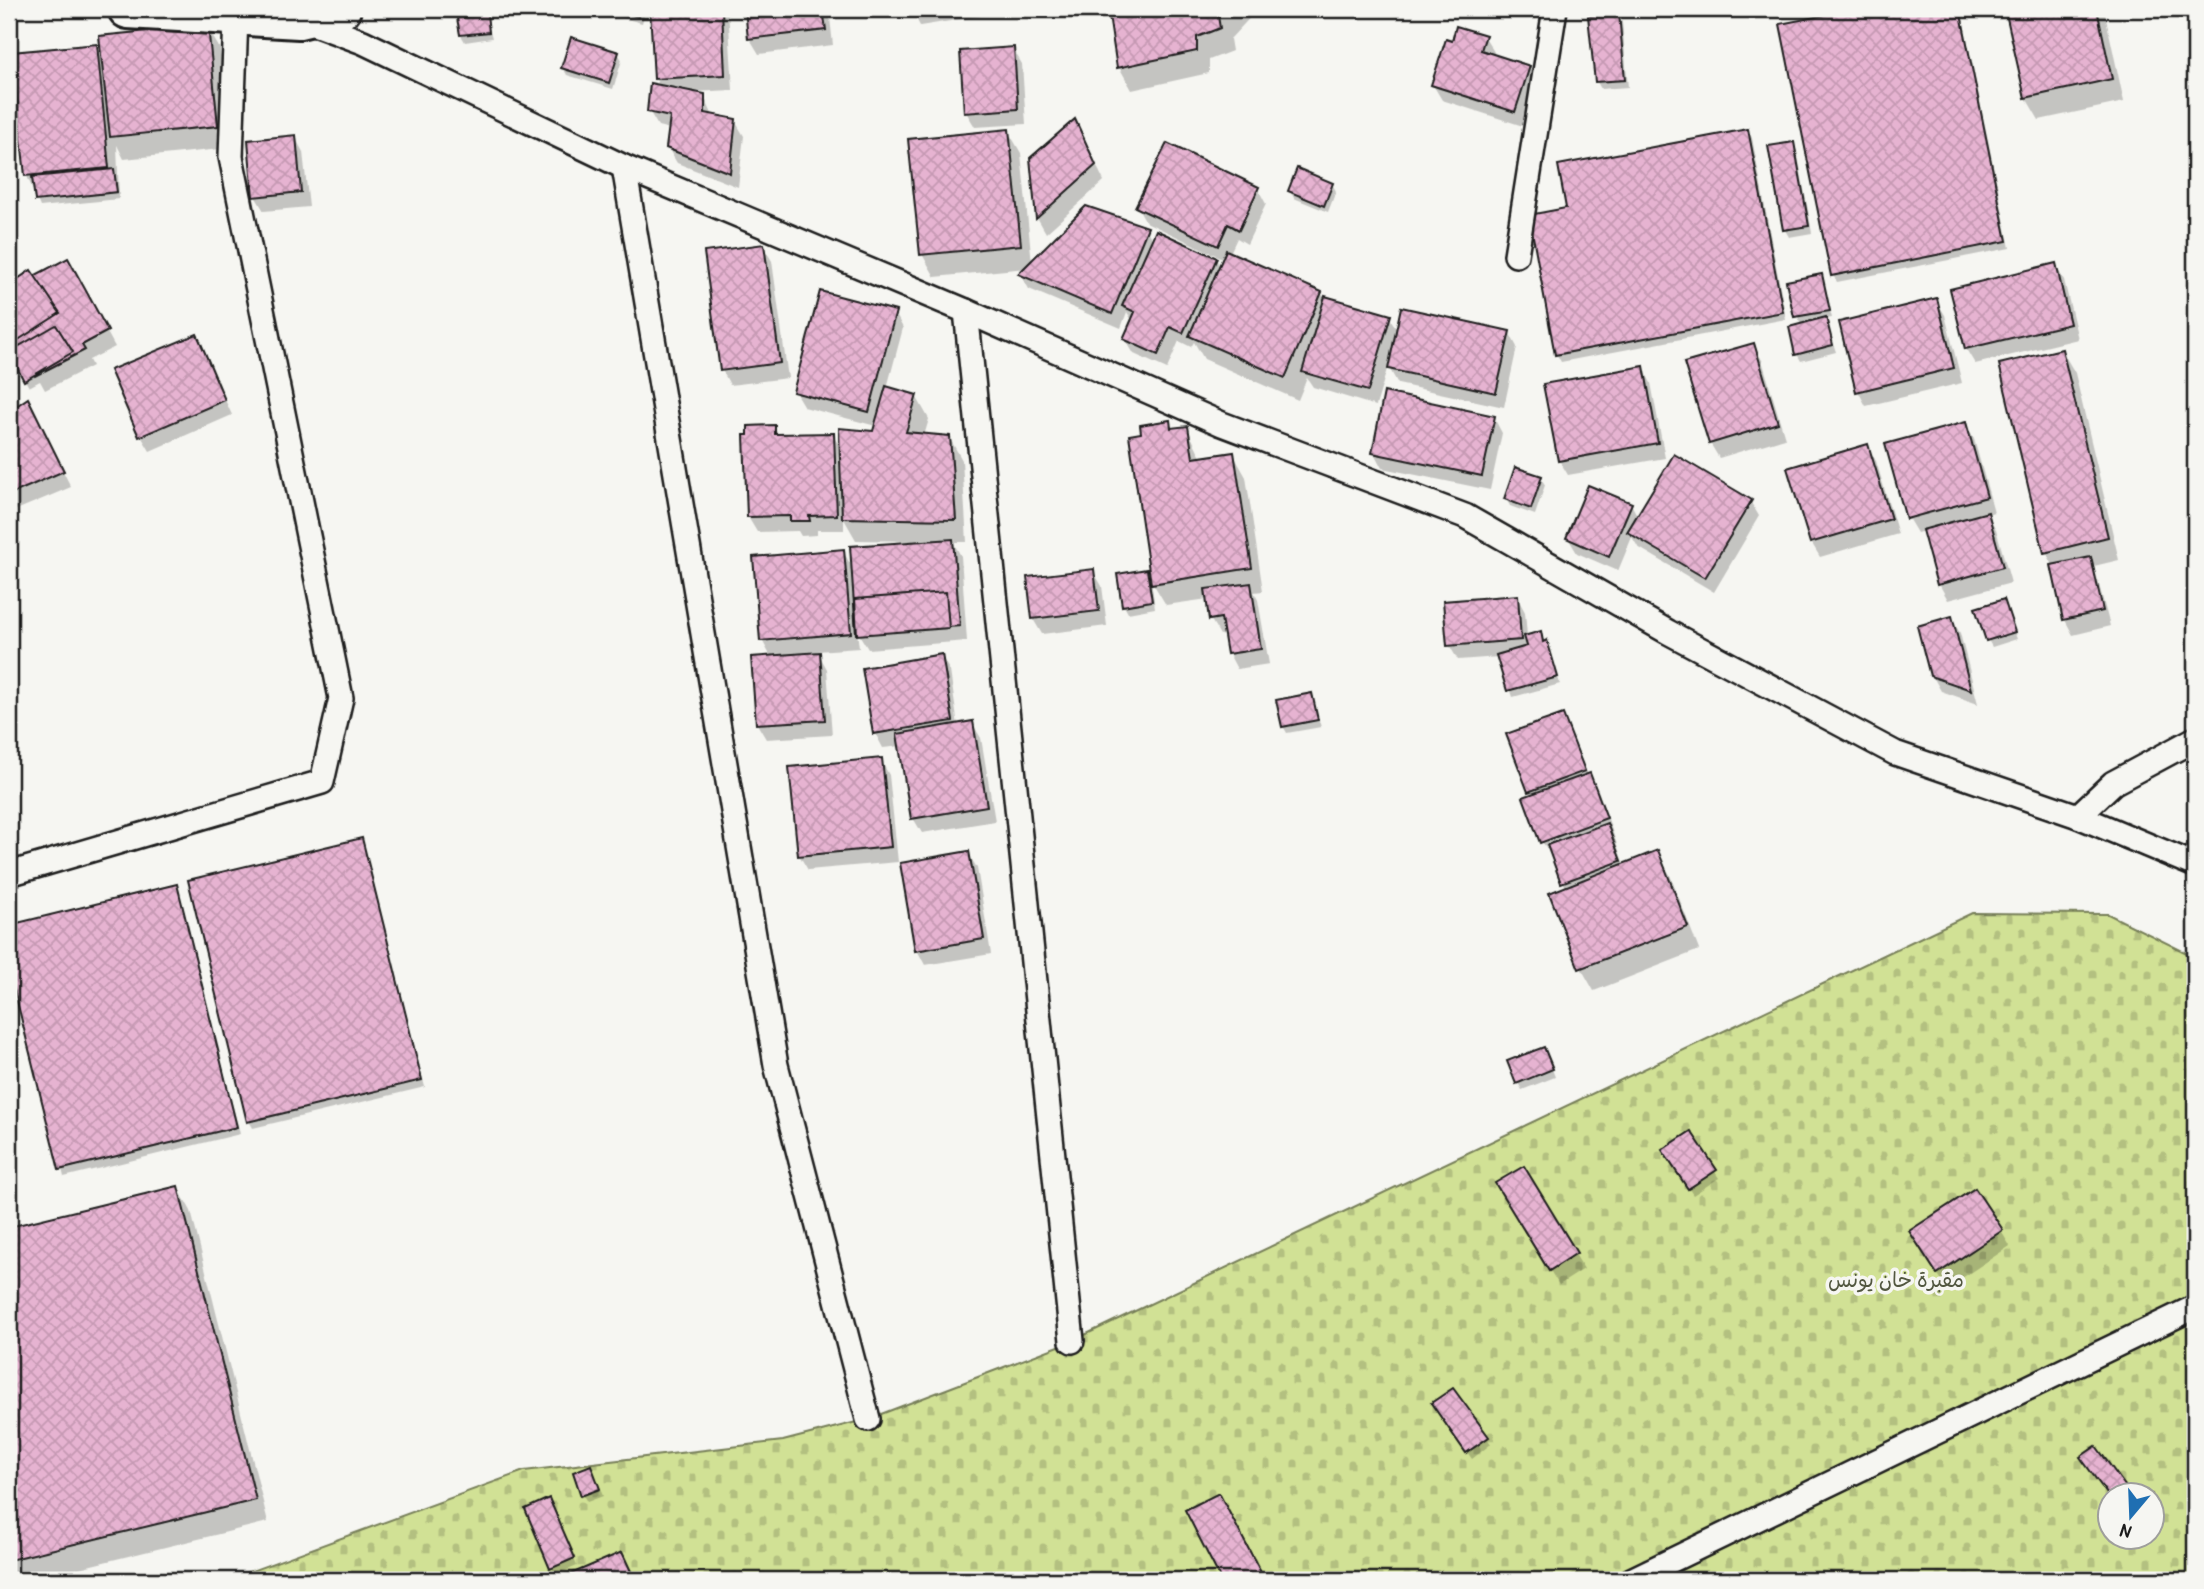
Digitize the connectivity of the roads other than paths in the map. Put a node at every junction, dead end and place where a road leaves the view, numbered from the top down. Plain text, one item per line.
1 (128, 9) edge
2 (341, 9) edge
3 (1555, 9) edge
4 (236, 16) junction
5 (299, 19) junction
6 (624, 167) junction
7 (1516, 255) dead end
8 (966, 311) junction
9 (2195, 739) edge
10 (2078, 816) junction
11 (2195, 865) edge
12 (9, 874) edge
13 (2195, 1307) edge
14 (1072, 1341) dead end
15 (868, 1419) dead end
16 (1631, 1580) edge

1 - 4 street
2 - 5 street
3 - 7 lane
4 - 5 street
4 - 12 lane
5 - 6 lane
6 - 8 lane
6 - 15 lane
8 - 10 lane
8 - 14 lane
9 - 10 lane
10 - 11 lane
13 - 16 lane

